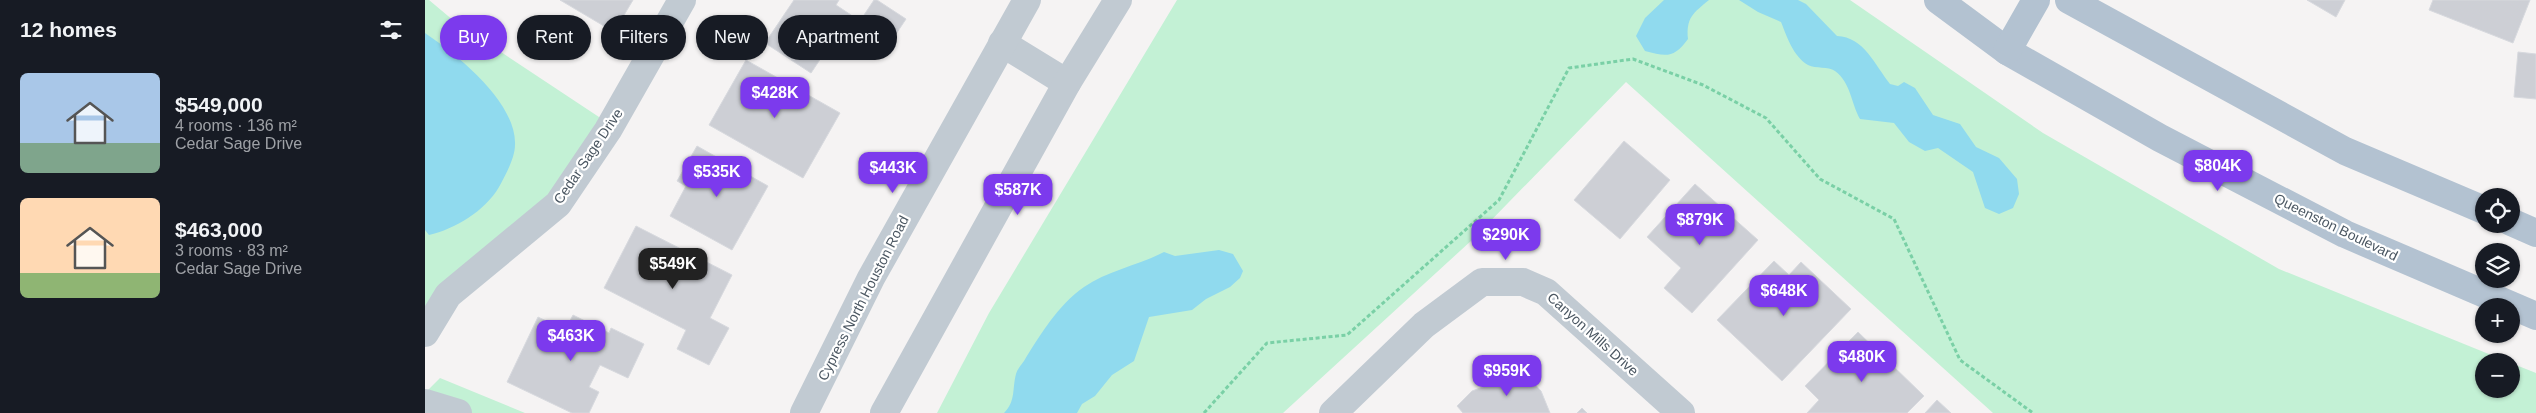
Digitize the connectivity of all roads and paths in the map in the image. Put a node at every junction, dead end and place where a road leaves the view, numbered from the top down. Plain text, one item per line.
1 (682, 0) edge
2 (1027, 0) edge
3 (1118, 0) edge
4 (1938, 0) edge
5 (2036, 0) edge
6 (2069, 0) edge
7 (1002, 43) junction
8 (2007, 51) junction
9 (1067, 83) junction
10 (2475, 206) edge
11 (2520, 226) edge
12 (2536, 233) edge
13 (2536, 316) edge
14 (425, 333) edge
15 (425, 403) edge
16 (458, 413) edge
17 (804, 413) edge
18 (884, 413) edge
19 (1204, 413) edge
20 (1333, 413) edge
21 (1681, 413) edge
22 (2033, 413) edge

1 - 14 street, Cedar Sage Drive
2 - 7 street, Cypress North Houston Road
3 - 9 street
4 - 8 main road, Queenston Boulevard
5 - 8 main road
6 - 10 main road
7 - 9 street
7 - 17 street, Cypress North Houston Road
8 - 13 main road, Queenston Boulevard
9 - 18 street
11 - 12 main road
15 - 16 street
19 - 22 path
20 - 21 street, Canyon Mills Drive

